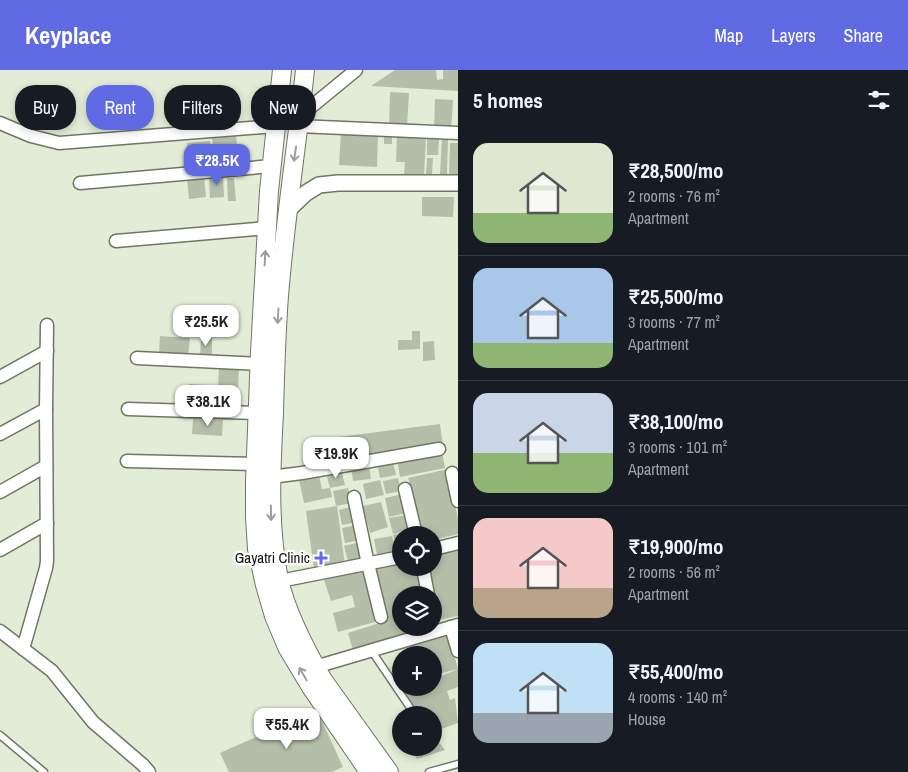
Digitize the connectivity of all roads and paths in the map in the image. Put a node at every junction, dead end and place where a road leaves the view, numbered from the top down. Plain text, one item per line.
1 (282, 70) edge
2 (356, 70) edge
3 (305, 71) edge
4 (280, 85) edge
5 (303, 85) edge
6 (316, 106) edge
7 (316, 122) edge
8 (0, 123) edge
9 (251, 128) edge
10 (276, 130) edge
11 (298, 130) edge
12 (458, 133) edge
13 (272, 166) junction
14 (80, 183) dead end
15 (458, 183) edge
16 (268, 210) junction
17 (287, 211) junction
18 (267, 228) junction
19 (116, 240) dead end
20 (47, 325) dead end
21 (47, 350) junction
22 (137, 358) dead end
23 (260, 364) junction
24 (0, 377) edge
25 (128, 408) dead end
26 (46, 409) junction
27 (257, 413) junction
28 (0, 434) edge
29 (438, 449) dead end
30 (127, 461) dead end
31 (256, 464) junction
32 (46, 466) junction
33 (452, 473) dead end
34 (271, 477) junction
35 (405, 489) dead end
36 (0, 492) edge
37 (354, 497) dead end
38 (458, 501) edge
39 (47, 523) junction
40 (414, 526) edge
41 (458, 543) edge
42 (442, 547) edge
43 (0, 550) edge
44 (392, 558) edge
45 (368, 564) junction
46 (280, 581) junction
47 (381, 617) dead end
48 (454, 626) edge
49 (0, 631) edge
50 (23, 649) junction
51 (371, 650) junction
52 (458, 651) edge
53 (316, 667) junction
54 (409, 706) edge
55 (0, 735) edge
56 (360, 744) junction
57 (458, 764) edge
58 (44, 772) edge
59 (148, 772) edge
60 (369, 772) edge
61 (389, 772) edge
62 (429, 772) edge

1 - 4 main road
2 - 6 street
3 - 5 main road
7 - 12 street
8 - 9 street
10 - 13 main road
11 -> 17 main road
13 - 14 street
13 - 16 main road
15 - 17 street
16 - 17 main road
16 - 18 main road
17 -> 34 main road
18 - 19 street
23 -> 18 main road
20 - 21 street
21 - 24 street
21 - 26 street
22 - 23 street
23 - 27 main road
25 - 27 street
26 - 28 street
26 - 32 street
27 - 31 main road
29 - 34 street
30 - 31 street
56 -> 31 main road
32 - 36 street
32 - 39 street
33 - 38 street
34 -> 46 main road
35 - 40 street
37 - 45 street
39 - 43 street
39 - 50 street
41 - 42 street
44 - 45 street
45 - 46 street
45 - 47 street
46 - 53 main road
48 - 51 street
48 - 52 street
49 - 50 street
50 - 59 street
51 - 53 street
51 - 54 lane
53 - 56 main road
55 - 58 lane
56 - 60 main road
56 - 61 main road
57 - 62 lane

